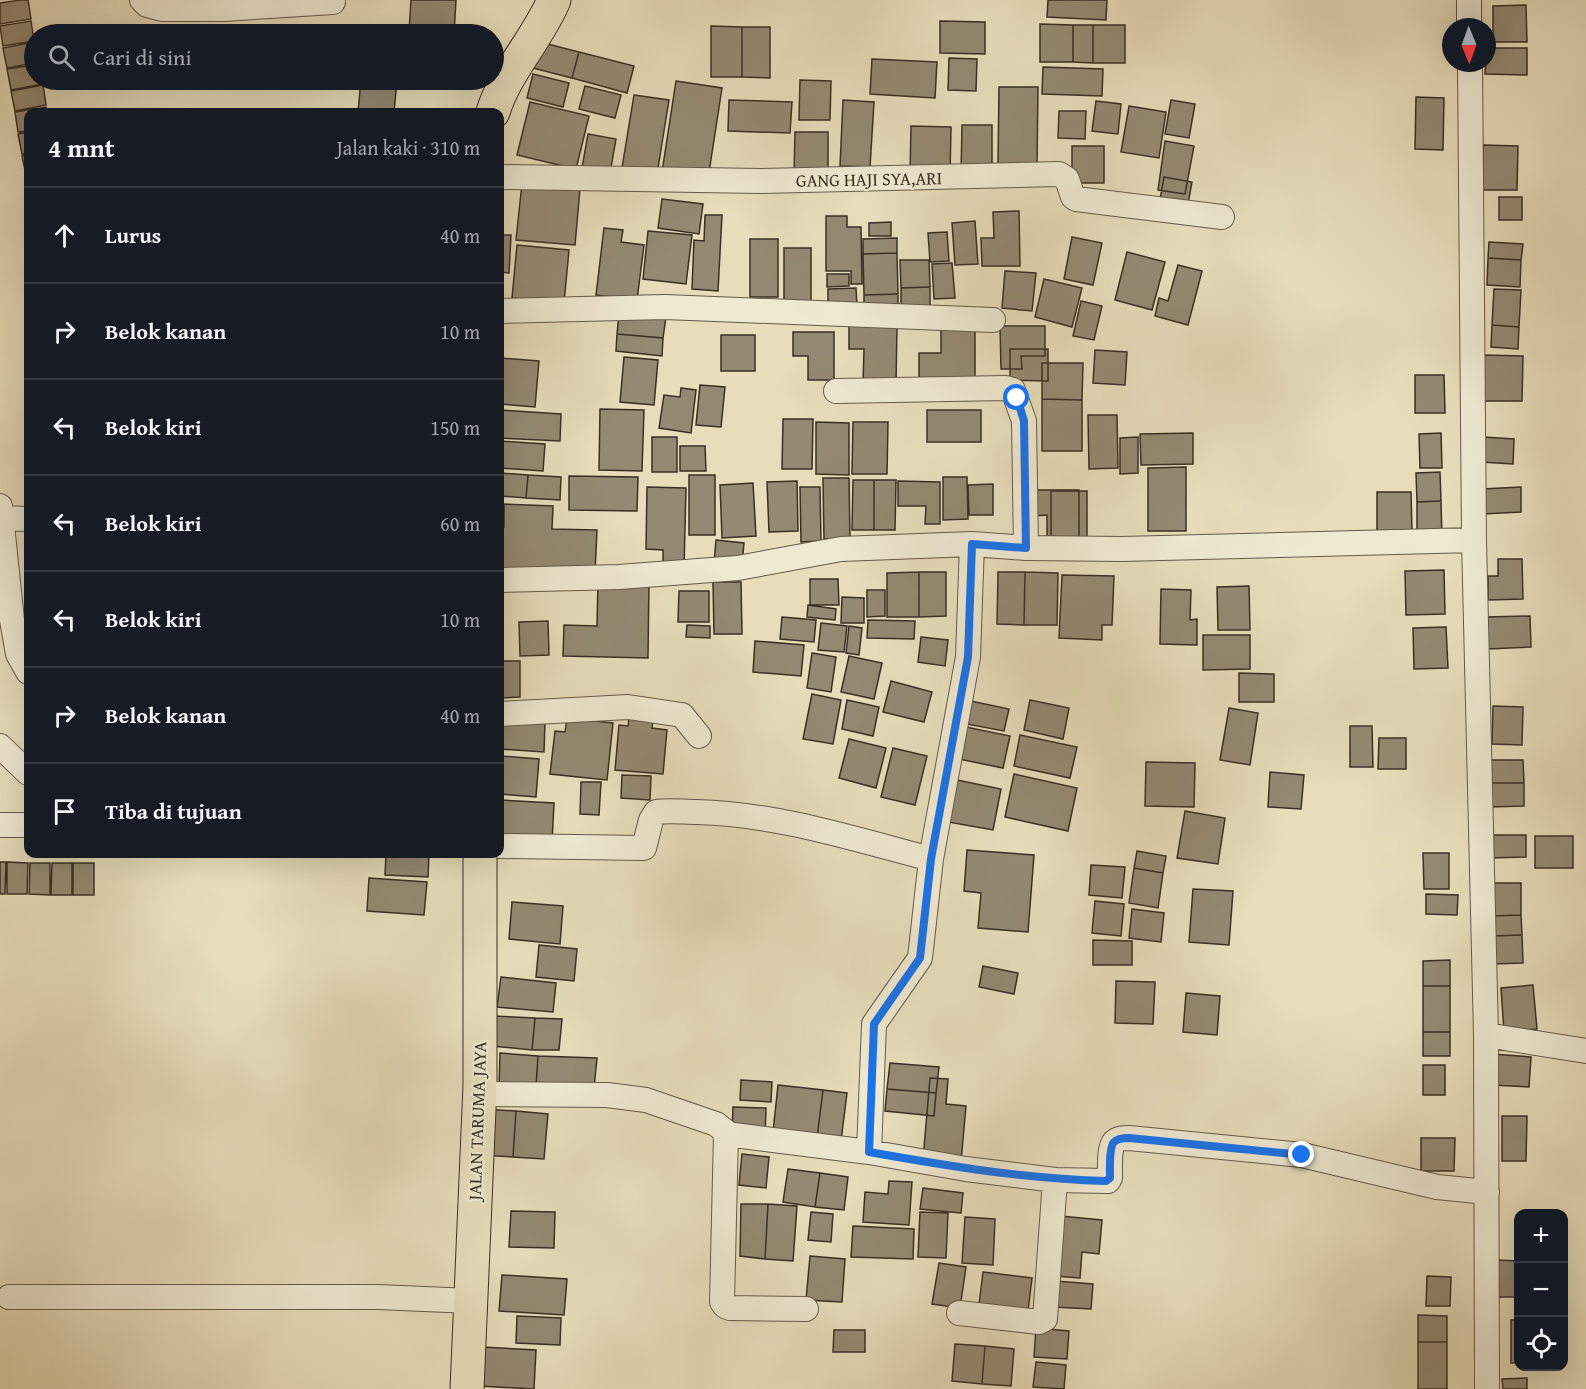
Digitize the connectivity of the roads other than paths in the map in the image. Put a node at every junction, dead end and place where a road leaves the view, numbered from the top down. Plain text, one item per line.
1 (554, 0) edge
2 (1469, 0) edge
3 (333, 2) dead end
4 (145, 3) edge
5 (1469, 18) edge
6 (1470, 72) edge
7 (504, 84) edge
8 (501, 90) edge
9 (494, 108) edge
10 (504, 177) edge
11 (1222, 217) dead end
12 (504, 311) edge
13 (993, 320) dead end
14 (836, 391) dead end
15 (1, 514) edge
16 (24, 518) edge
17 (1474, 540) junction
18 (972, 544) junction
19 (1026, 548) junction
20 (504, 580) edge
21 (24, 665) edge
22 (504, 714) edge
23 (699, 736) dead end
24 (0, 746) edge
25 (24, 769) edge
26 (0, 825) edge
27 (24, 825) edge
28 (504, 846) edge
29 (480, 858) edge
30 (931, 859) junction
31 (1486, 1035) junction
32 (1586, 1051) edge
33 (480, 1094) junction
34 (726, 1134) junction
35 (869, 1152) junction
36 (1055, 1180) junction
37 (1487, 1192) junction
38 (9, 1297) dead end
39 (471, 1301) junction
40 (806, 1309) dead end
41 (959, 1313) dead end
42 (467, 1389) edge
43 (1487, 1389) edge

1 - 7 main road
2 - 5 street
3 - 4 street
6 - 17 street
8 - 9 main road
10 - 11 street, GANG HAJI SYA,ARI
12 - 13 street
14 - 19 street
15 - 16 street
15 - 21 street
17 - 19 street
17 - 31 street
18 - 19 street
18 - 20 street
18 - 30 street
22 - 23 street
24 - 25 street
26 - 27 street
28 - 30 street
29 - 33 main road, JALAN TARUMA JAYA
30 - 35 street
31 - 32 street
31 - 37 street
33 - 34 street
33 - 39 main road, JALAN TARUMA JAYA
34 - 35 street
34 - 40 street
35 - 36 street
36 - 37 street
36 - 41 street
37 - 43 street
38 - 39 street
39 - 42 main road, JALAN TARUMA JAYA

